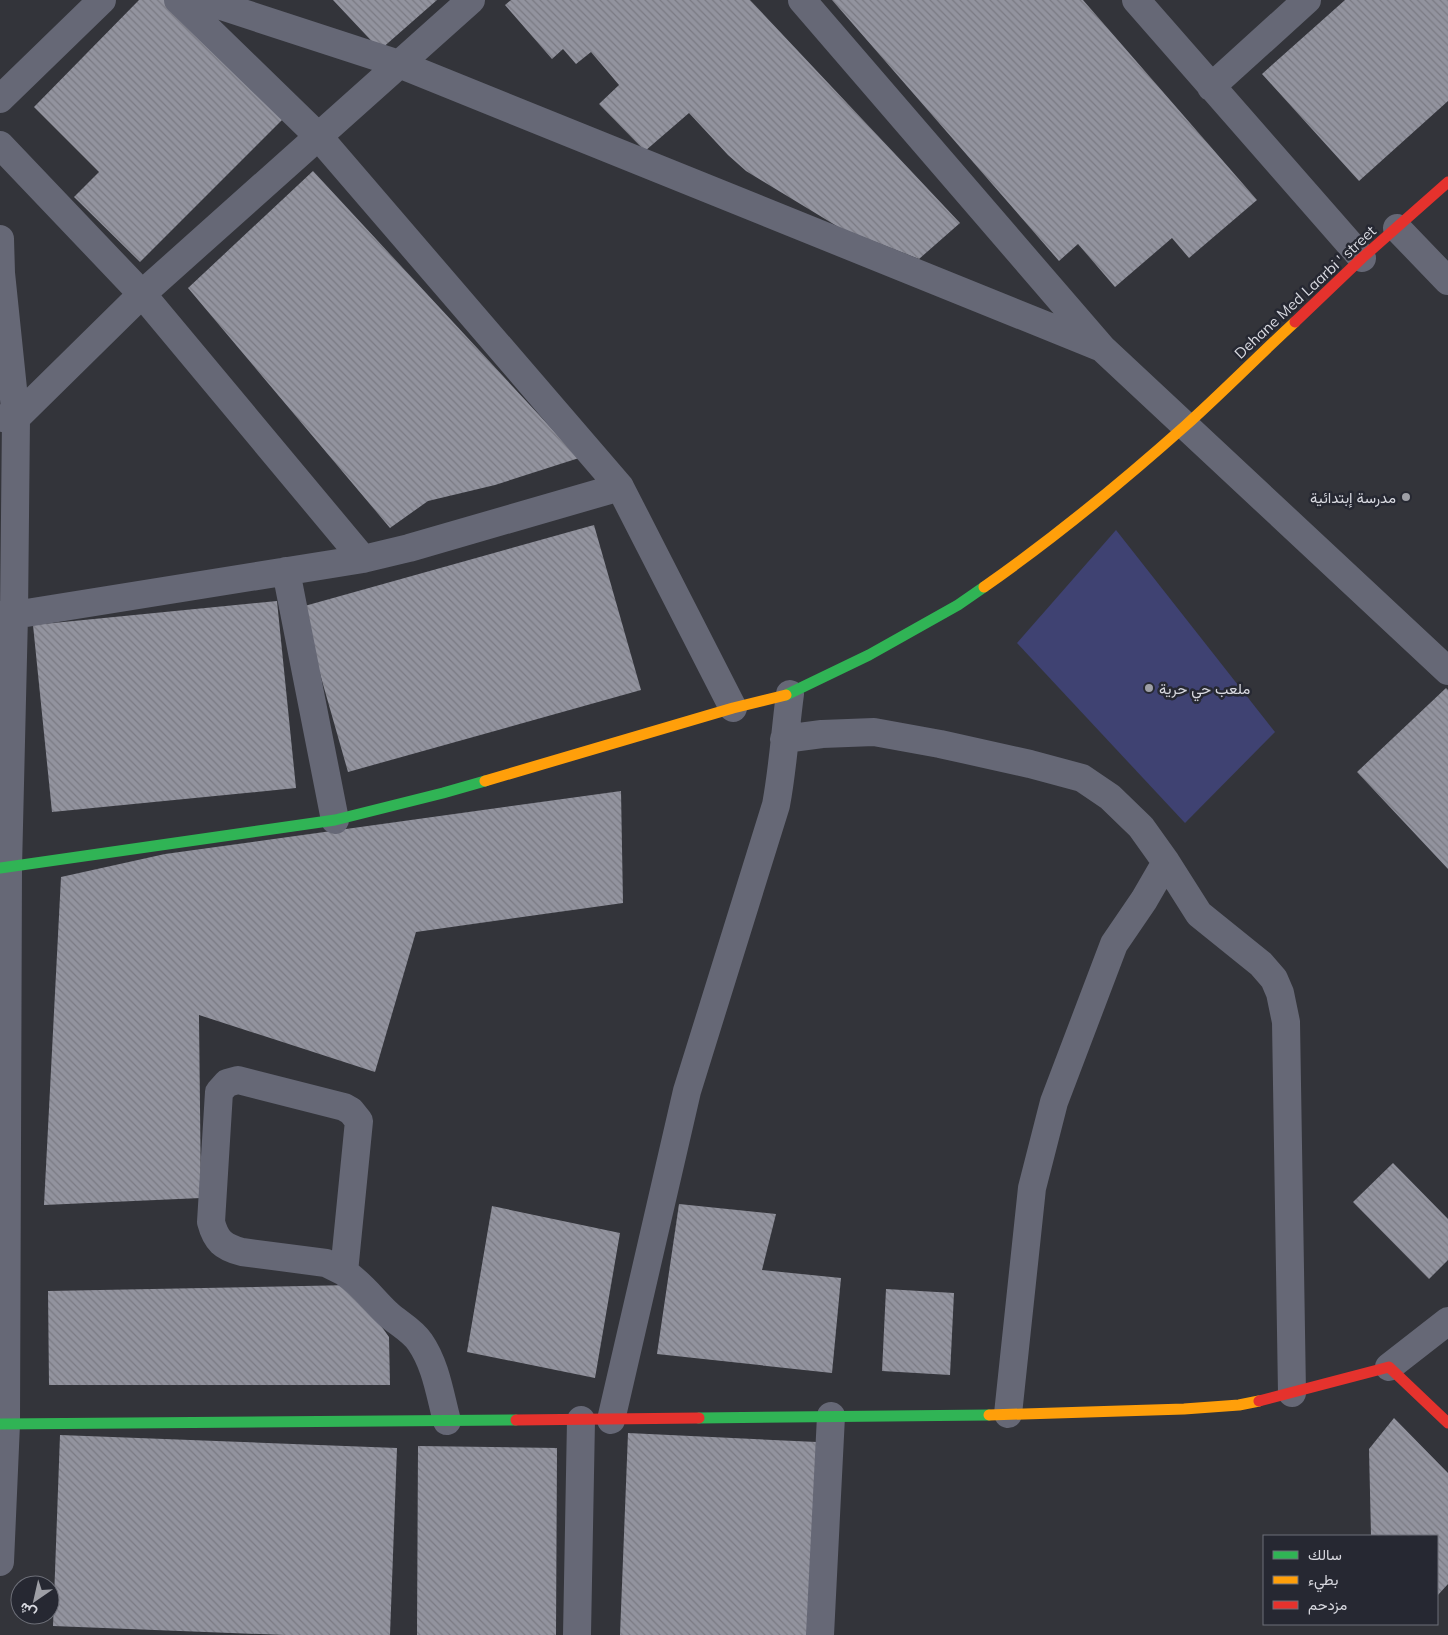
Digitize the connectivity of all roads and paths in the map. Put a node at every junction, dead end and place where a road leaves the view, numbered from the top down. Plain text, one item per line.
1 (102, 0) edge
2 (178, 0) edge
3 (203, 0) edge
4 (471, 0) edge
5 (802, 0) edge
6 (1136, 0) edge
7 (1307, 0) edge
8 (399, 64) junction
9 (1211, 87) junction
10 (0, 99) edge
11 (318, 136) junction
12 (0, 145) edge
13 (1448, 182) edge
14 (1397, 228) junction
15 (0, 239) edge
16 (1362, 258) junction
17 (1, 273) edge
18 (1448, 281) edge
19 (142, 294) junction
20 (1102, 348) junction
21 (8, 418) edge
22 (1184, 426) junction
23 (620, 487) junction
24 (363, 559) junction
25 (286, 571) junction
26 (7, 615) edge
27 (1448, 672) edge
28 (790, 694) junction
29 (734, 708) junction
30 (784, 739) junction
31 (335, 820) junction
32 (1166, 862) junction
33 (4, 868) edge
34 (344, 1272) junction
35 (1448, 1321) edge
36 (1390, 1367) junction
37 (1292, 1393) junction
38 (1008, 1414) junction
39 (831, 1416) junction
40 (581, 1420) junction
41 (611, 1420) junction
42 (447, 1422) junction
43 (1448, 1423) edge
44 (3, 1424) edge
45 (0, 1562) edge
46 (577, 1635) edge
47 (820, 1635) edge

1 - 10 street
2 - 11 street
3 - 8 street
4 - 8 street
5 - 20 street
6 - 9 street
7 - 9 street
8 - 11 street
8 - 20 street
9 - 16 street
11 - 19 street
11 - 23 street
12 - 19 street
13 - 14 street, Dehane Med Laarbi ' street
14 - 16 street, Dehane Med Laarbi ' street
14 - 18 street
15 - 17 street
16 - 22 street, Dehane Med Laarbi ' street
17 - 21 street
19 - 21 street
19 - 24 street
20 - 22 street
21 - 26 street
22 - 27 street
22 - 28 street, Dehane Med Laarbi ' street
23 - 24 street
23 - 29 street
24 - 25 street
25 - 26 street
25 - 31 street
26 - 33 street
28 - 29 street, Dehane Med Laarbi ' street
28 - 30 street
29 - 31 street, Dehane Med Laarbi ' street
30 - 32 street
30 - 41 street
31 - 33 street, Dehane Med Laarbi ' street
32 - 37 street
32 - 38 street
33 - 44 street
34 - 34 street
34 - 42 street
35 - 36 street
36 - 37 street
36 - 43 street
37 - 38 street
38 - 39 street
39 - 41 street
39 - 47 street
40 - 41 street
40 - 42 street
40 - 46 street
42 - 44 street
44 - 45 street

